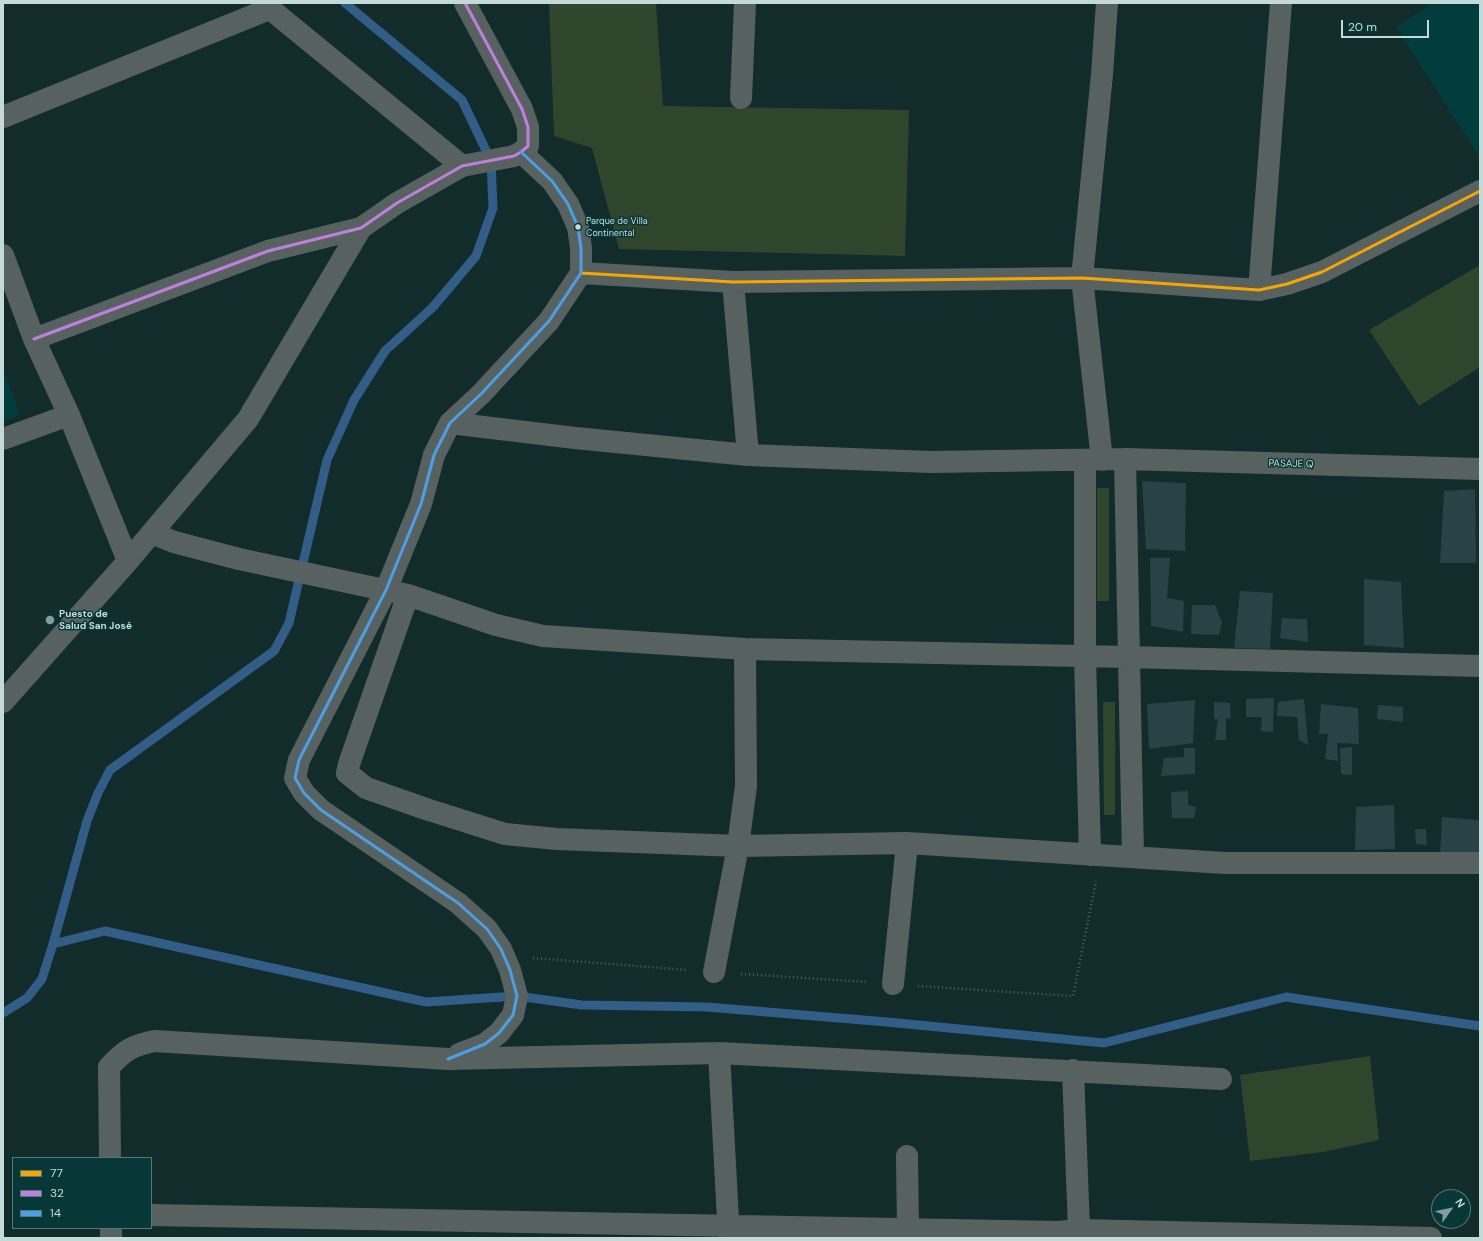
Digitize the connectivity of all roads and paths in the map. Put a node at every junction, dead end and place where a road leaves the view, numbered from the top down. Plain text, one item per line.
1 (465, 3) edge
2 (745, 3) edge
3 (1107, 3) edge
4 (1281, 3) edge
5 (266, 6) edge
6 (741, 98) dead end
7 (3, 117) edge
8 (517, 154) junction
9 (462, 166) junction
10 (1480, 190) edge
11 (361, 228) junction
12 (3, 255) edge
13 (582, 273) junction
14 (1082, 278) junction
15 (733, 282) junction
16 (1259, 290) junction
17 (34, 339) junction
18 (69, 415) junction
19 (450, 423) junction
20 (3, 439) edge
21 (748, 455) junction
22 (1125, 459) junction
23 (1093, 460) junction
24 (1480, 469) edge
25 (152, 533) junction
26 (128, 561) junction
27 (378, 589) junction
28 (408, 595) junction
29 (745, 649) junction
30 (1086, 656) junction
31 (1128, 656) junction
32 (1480, 666) edge
33 (3, 702) edge
34 (907, 843) junction
35 (738, 846) junction
36 (1096, 855) junction
37 (1133, 857) junction
38 (1480, 863) edge
39 (504, 956) junction
40 (714, 972) junction
41 (893, 984) junction
42 (719, 1053) junction
43 (448, 1059) junction
44 (1074, 1070) junction
45 (1221, 1079) dead end
46 (907, 1156) dead end
47 (110, 1157) edge
48 (152, 1215) edge
49 (908, 1228) junction
50 (729, 1231) edge
51 (1092, 1233) edge
52 (1058, 1235) edge
53 (1431, 1238) edge

1 - 8 street
2 - 6 street
3 - 14 street
4 - 16 street
5 - 7 street
5 - 9 street
8 - 9 street
8 - 13 street
9 - 11 street
10 - 16 street
11 - 17 street
11 - 25 street
12 - 17 street
13 - 15 street
13 - 19 street
14 - 15 street
14 - 16 street
14 - 23 street
15 - 21 street
17 - 18 street
18 - 20 street
18 - 26 street
19 - 21 street, PASAJE Q
19 - 27 street
21 - 23 street, PASAJE Q
22 - 23 street, PASAJE Q
22 - 24 street, PASAJE Q
22 - 31 street
23 - 30 street
25 - 26 street
25 - 27 street
26 - 33 street
27 - 28 street
27 - 39 street
28 - 29 street
28 - 35 street
29 - 30 street
29 - 35 street
30 - 31 street
30 - 36 street
31 - 32 street
31 - 37 street
34 - 35 street
34 - 36 street
34 - 41 street
35 - 40 street
36 - 37 street
36 - 41 path
37 - 38 street
39 - 40 path
39 - 43 street
40 - 41 path
42 - 43 street
42 - 44 street
42 - 50 street
43 - 47 street
44 - 45 street
44 - 51 street
46 - 49 street
48 - 50 street
49 - 50 street
49 - 52 street
51 - 52 street
51 - 53 street

